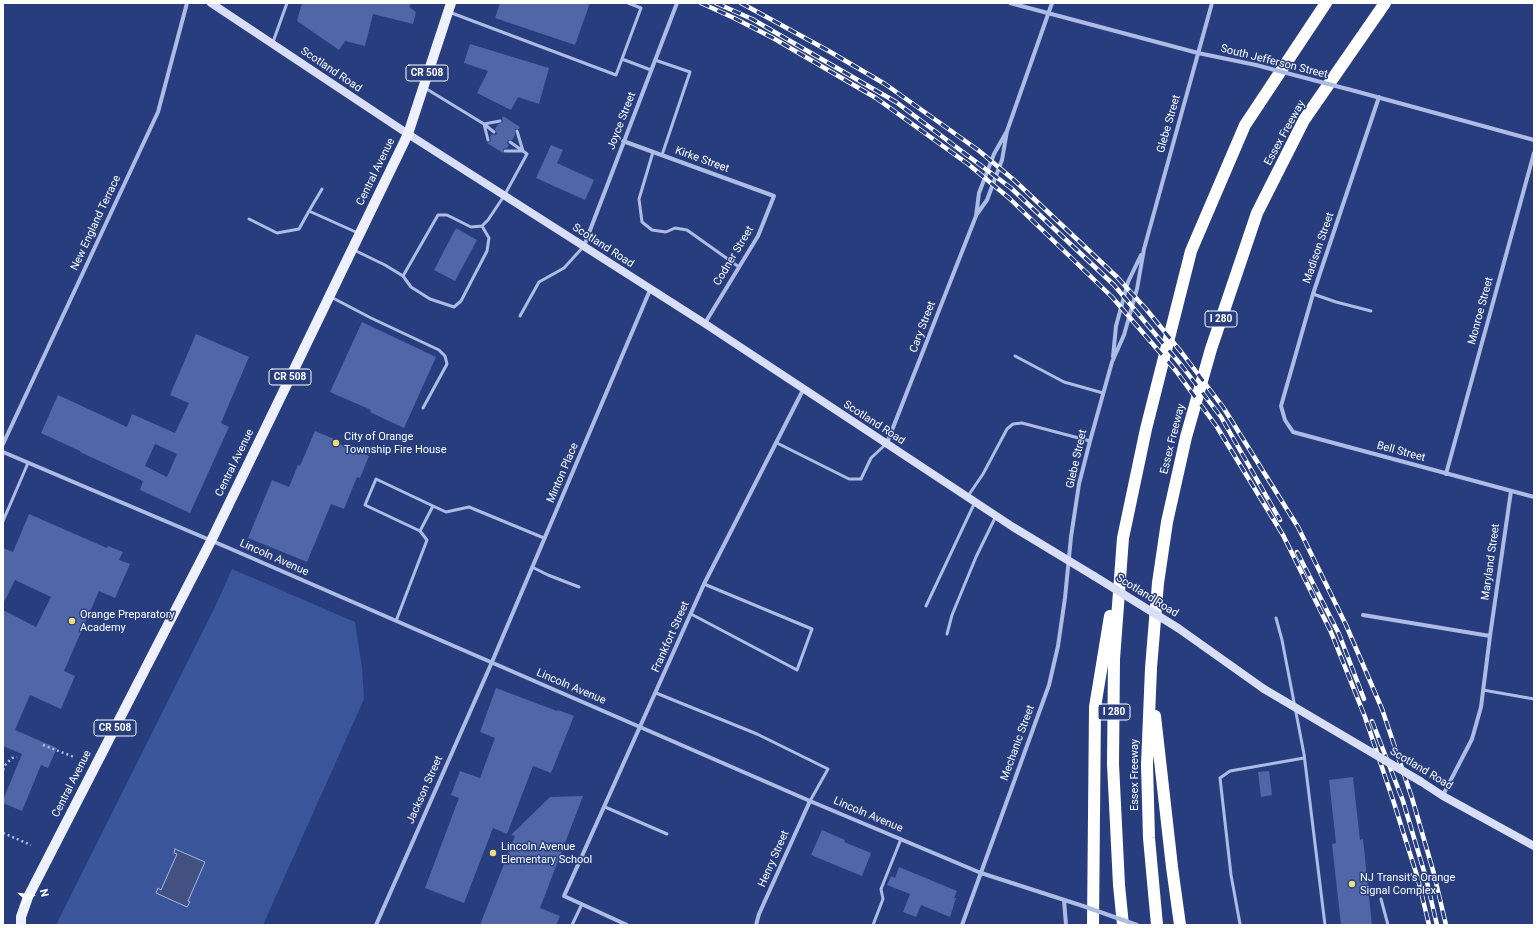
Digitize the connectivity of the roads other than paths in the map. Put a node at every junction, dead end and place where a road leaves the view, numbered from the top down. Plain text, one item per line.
1 (188, 3) edge
2 (211, 3) edge
3 (287, 3) edge
4 (628, 3) edge
5 (677, 3) edge
6 (1010, 3) edge
7 (1052, 3) edge
8 (1212, 3) edge
9 (1326, 3) edge
10 (1385, 3) edge
11 (449, 7) edge
12 (1049, 13) junction
13 (272, 44) junction
14 (1198, 53) junction
15 (622, 59) junction
16 (655, 60) junction
17 (651, 70) junction
18 (423, 86) junction
19 (1379, 97) junction
20 (500, 121) dead end
21 (484, 124) junction
22 (517, 131) dead end
23 (1008, 131) junction
24 (494, 132) dead end
25 (408, 134) junction
26 (488, 140) dead end
27 (1534, 140) edge
28 (510, 142) dead end
29 (624, 142) junction
30 (505, 151) dead end
31 (523, 151) junction
32 (652, 152) junction
33 (1534, 153) edge
34 (662, 155) junction
35 (322, 189) dead end
36 (504, 196) junction
37 (774, 196) joint
38 (309, 211) junction
39 (976, 216) junction
40 (249, 219) dead end
41 (482, 226) junction
42 (360, 234) junction
43 (584, 246) junction
44 (352, 249) junction
45 (1144, 249) junction
46 (739, 267) junction
47 (403, 276) junction
48 (650, 290) junction
49 (1313, 294) junction
50 (330, 296) junction
51 (1371, 311) dead end
52 (520, 316) dead end
53 (704, 323) junction
54 (1015, 356) dead end
55 (1112, 362) junction
56 (803, 390) junction
57 (1103, 393) junction
58 (1281, 406) joint
59 (422, 408) dead end
60 (1090, 441) junction
61 (777, 443) junction
62 (3, 444) edge
63 (886, 444) junction
64 (3, 452) edge
65 (28, 463) junction
66 (1446, 474) junction
67 (1511, 491) junction
68 (967, 497) junction
69 (1534, 498) edge
70 (975, 502) junction
71 (433, 506) junction
72 (996, 516) junction
73 (3, 522) edge
74 (420, 531) junction
75 (544, 538) junction
76 (1124, 538) junction
77 (211, 541) junction
78 (1068, 561) junction
79 (532, 567) junction
80 (704, 584) junction
81 (579, 587) dead end
82 (926, 606) dead end
83 (691, 614) junction
84 (1363, 615) dead end
85 (1276, 618) dead end
86 (396, 621) junction
87 (947, 634) dead end
88 (1490, 636) junction
89 (492, 662) junction
90 (1150, 668) junction
91 (1483, 690) junction
92 (656, 693) junction
93 (1534, 700) edge
94 (641, 727) junction
95 (1304, 758) junction
96 (1442, 796) junction
97 (810, 801) junction
98 (605, 807) junction
99 (667, 834) dead end
100 (901, 839) junction
101 (1534, 846) edge
102 (981, 873) junction
103 (1381, 899) dead end
104 (1064, 900) junction
105 (582, 904) junction
106 (21, 921) edge
107 (13, 925) edge
108 (376, 925) edge
109 (572, 925) edge
110 (626, 925) edge
111 (756, 925) edge
112 (873, 925) edge
113 (962, 925) edge
114 (1066, 925) edge
115 (1093, 925) edge
116 (1123, 925) edge
117 (1137, 925) edge
118 (1157, 925) edge
119 (1180, 925) edge
120 (1242, 925) edge
121 (1325, 925) edge
122 (1388, 925) edge

1 - 62 street, New England Terrace
2 - 13 main road, Scotland Road
3 - 13 lane
4 - 15 lane
5 - 16 street, Joyce Street
6 - 12 street, South Jefferson Street
7 - 12 street, Cary Street
8 - 14 street, Glebe Street
9 - 76 highway, Essex Freeway / I 280
10 - 90 highway, Essex Freeway / I 280
11 - 15 lane
11 - 18 main road, Central Avenue / CR 508
12 - 14 street, South Jefferson Street
12 - 23 street, Cary Street
13 - 25 main road, Scotland Road
14 - 19 street, South Jefferson Street, bridge
14 - 45 street, Glebe Street
15 - 17 lane
16 - 17 street, Joyce Street
16 - 34 lane
17 - 29 street, Joyce Street
18 - 21 lane
18 - 25 main road, Central Avenue / CR 508
19 - 27 street, South Jefferson Street
19 - 49 street, Madison Street
20 - 21 lane
21 - 24 lane
21 - 26 lane
22 - 31 lane
23 - 39 street, Cary Street
23 - 39 street, Cary Street
25 - 36 main road, Scotland Road
25 - 42 main road, Central Avenue / CR 508
28 - 31 lane
29 - 32 street, Kirke Street
29 - 43 street, Joyce Street
30 - 31 lane
31 - 36 lane
32 - 34 street, Kirke Street
32 - 46 lane
33 - 66 street, Monroe Street
34 - 37 street, Kirke Street
35 - 38 lane
36 - 41 lane
36 - 43 main road, Scotland Road
37 - 46 street, Codner Street
38 - 40 lane
38 - 42 lane
39 - 63 street, Cary Street
41 - 47 lane
41 - 47 lane
42 - 44 main road, Central Avenue / CR 508
43 - 48 main road, Scotland Road
43 - 52 lane
44 - 47 lane
44 - 50 main road, Central Avenue / CR 508
45 - 55 street, Glebe Street
45 - 55 street, Glebe Street
46 - 53 street, Codner Street
48 - 53 main road, Scotland Road
48 - 75 street, Minton Place
49 - 51 lane
49 - 58 street, Madison Street
50 - 59 lane
50 - 77 main road, Central Avenue / CR 508
53 - 56 main road, Scotland Road
54 - 57 lane
55 - 57 street, Glebe Street
56 - 61 street, Frankfort Street
56 - 63 main road, Scotland Road
57 - 60 street, Glebe Street
58 - 66 street, Bell Street
60 - 68 lane
60 - 78 street, Glebe Street
61 - 63 lane
61 - 80 street, Frankfort Street
63 - 68 main road, Scotland Road
64 - 65 street, Lincoln Avenue
65 - 73 lane
65 - 77 street, Lincoln Avenue
66 - 67 street, Bell Street
67 - 69 street, Bell Street
67 - 88 street, Maryland Street
68 - 70 main road, Scotland Road
70 - 72 main road, Scotland Road
70 - 82 lane
71 - 74 lane
71 - 74 lane
71 - 75 lane
72 - 78 main road, Scotland Road
72 - 87 lane
74 - 86 lane
75 - 79 street, Minton Place
76 - 115 highway
76 - 116 highway, Essex Freeway / I 280
77 - 86 street, Lincoln Avenue
77 - 106 main road, Central Avenue / CR 508
78 - 96 main road, Scotland Road, bridge
78 - 102 street, Mechanic Street
79 - 81 lane
79 - 89 street, Minton Place
80 - 83 street, Frankfort Street
80 - 83 lane
83 - 92 street, Frankfort Street
84 - 88 street
85 - 95 lane
86 - 89 street, Lincoln Avenue
88 - 91 street, Maryland Street
89 - 94 street, Lincoln Avenue
89 - 108 street, Jackson Street
90 - 118 highway, Essex Freeway / I 280
90 - 119 highway
91 - 93 lane
91 - 96 street, Maryland Street
92 - 94 street, Frankfort Street
92 - 97 lane
94 - 97 street, Lincoln Avenue
94 - 98 street, Frankfort Street
95 - 120 lane
95 - 121 lane
96 - 101 main road, Scotland Road
97 - 100 street, Lincoln Avenue
97 - 111 street, Henry Street
98 - 99 lane
98 - 105 street, Frankfort Street
100 - 102 street, Lincoln Avenue
100 - 112 lane
102 - 104 street, Lincoln Avenue
102 - 113 street, Mechanic Street
103 - 122 lane
104 - 114 street
104 - 117 street, Lincoln Avenue, bridge
105 - 109 lane
105 - 110 street
106 - 107 main road

